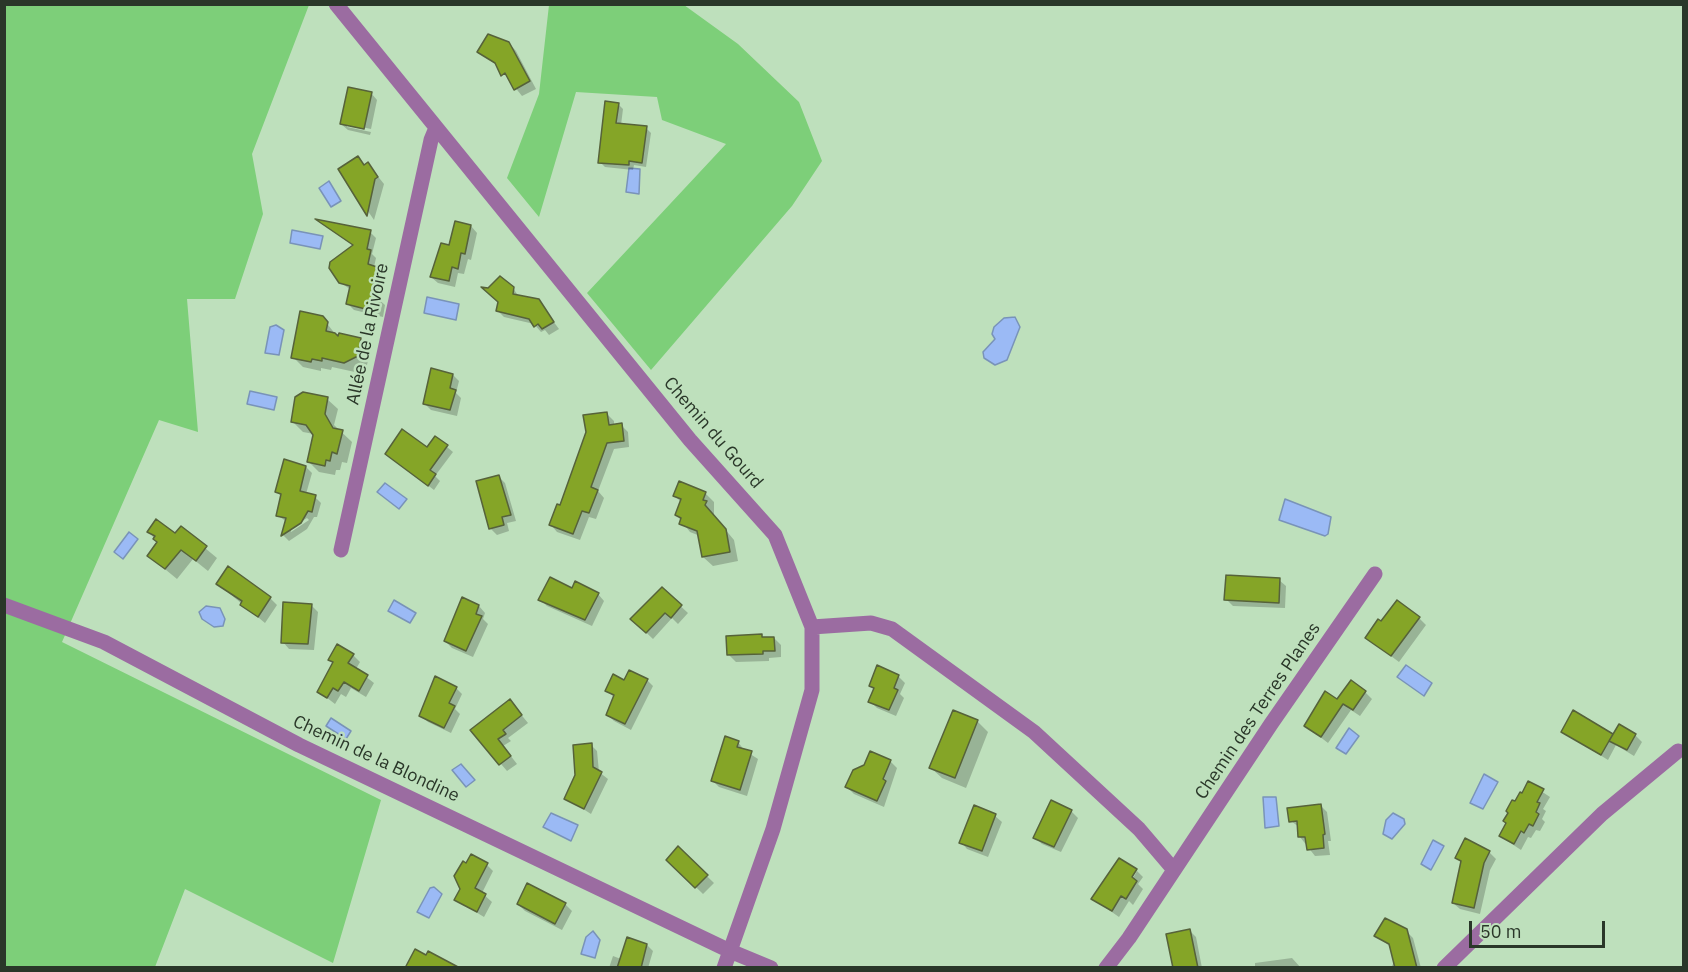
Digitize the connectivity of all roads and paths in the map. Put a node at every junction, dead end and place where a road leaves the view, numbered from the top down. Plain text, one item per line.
1 (336, 4) edge
2 (436, 128) junction
3 (341, 550) dead end
4 (1375, 574) dead end
5 (4, 605) edge
6 (812, 627) junction
7 (1678, 751) dead end
8 (1174, 870) junction
9 (730, 951) junction
10 (724, 968) edge
11 (771, 968) edge
12 (1106, 968) edge
13 (1444, 968) edge

1 - 2 street, Chemin du Gourd
2 - 3 street, Allée de la Rivoire
2 - 6 street, Chemin du Gourd
4 - 8 street, Chemin des Terres Planes
5 - 9 street, Chemin de la Blondine
6 - 8 street
6 - 9 street, Chemin du Gourd
7 - 13 street
8 - 12 street, Chemin des Terres Planes
9 - 10 street, Chemin du Gourd
9 - 11 street, Chemin de la Blondine

